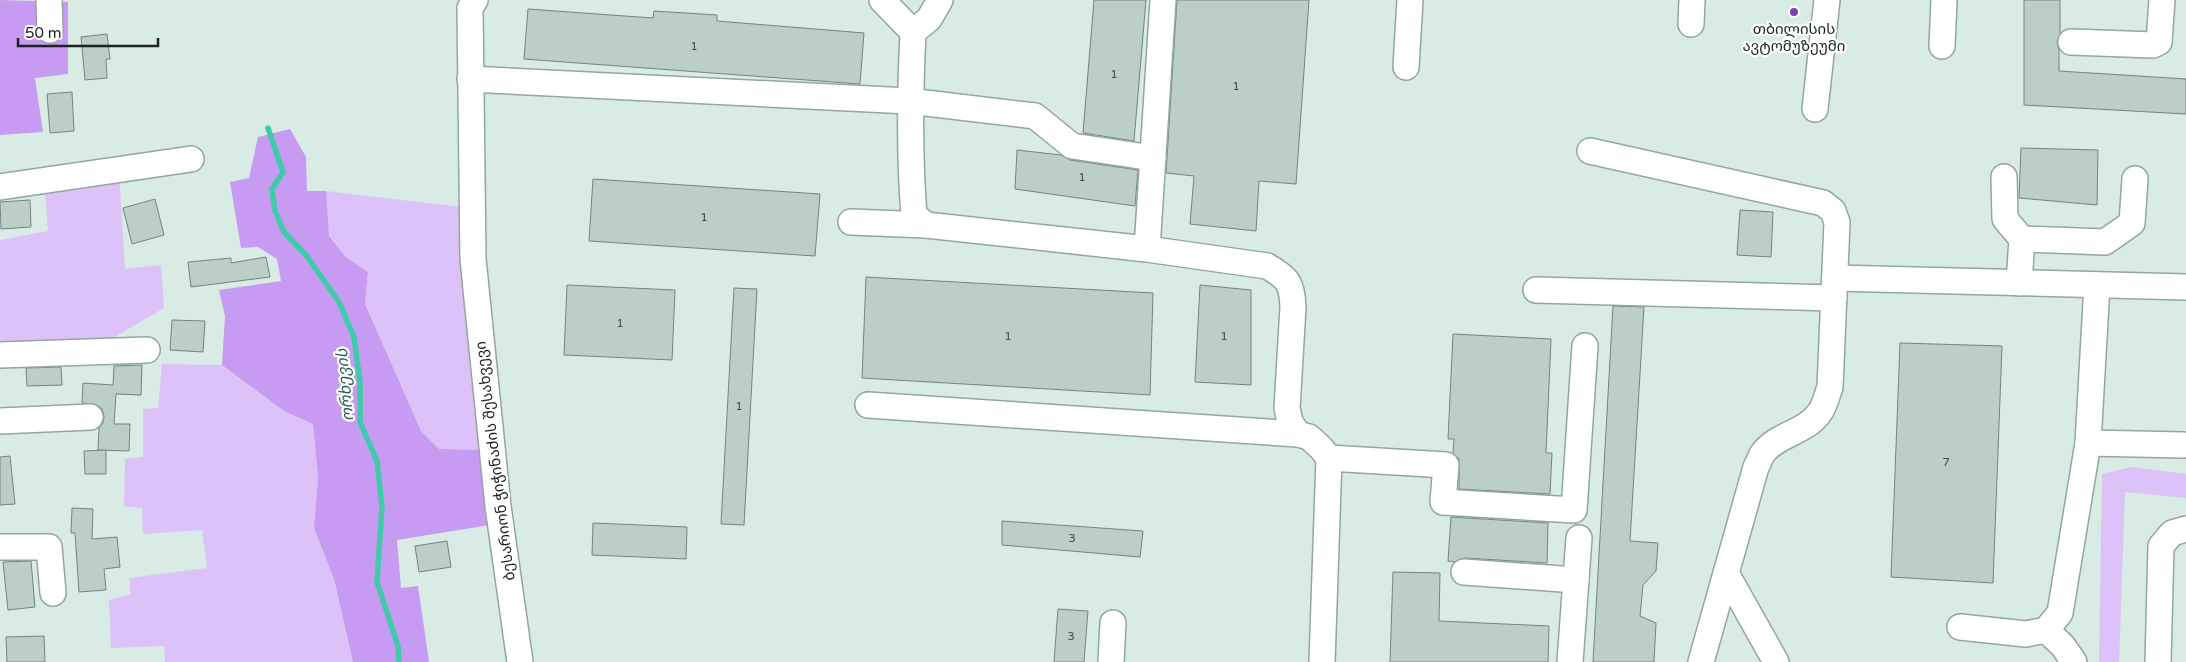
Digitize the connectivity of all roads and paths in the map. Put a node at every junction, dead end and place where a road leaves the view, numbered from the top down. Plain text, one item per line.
1 (49, 0) edge
2 (475, 0) edge
3 (882, 0) edge
4 (940, 0) edge
5 (1163, 0) edge
6 (1410, 0) edge
7 (1827, 0) edge
8 (1944, 0) edge
9 (2162, 0) edge
10 (50, 30) dead end
11 (912, 32) junction
12 (2071, 42) dead end
13 (1942, 46) dead end
14 (1406, 67) dead end
15 (470, 79) junction
16 (910, 102) junction
17 (1815, 109) dead end
18 (1590, 151) dead end
19 (191, 158) dead end
20 (1153, 158) junction
21 (2004, 177) dead end
22 (2135, 179) dead end
23 (0, 186) edge
24 (851, 222) dead end
25 (926, 225) junction
26 (2022, 240) junction
27 (1147, 249) junction
28 (2019, 283) junction
29 (2097, 285) junction
30 (2186, 287) edge
31 (1835, 288) junction
32 (1536, 290) dead end
33 (1584, 346) dead end
34 (147, 350) dead end
35 (0, 355) edge
36 (868, 405) dead end
37 (90, 416) dead end
38 (0, 421) edge
39 (1298, 434) junction
40 (2088, 443) junction
41 (2184, 445) dead end
42 (1329, 458) junction
43 (2186, 529) edge
44 (1579, 538) dead end
45 (0, 548) edge
46 (1464, 572) dead end
47 (1726, 573) junction
48 (1576, 580) junction
49 (53, 593) dead end
50 (1113, 623) dead end
51 (1960, 627) dead end
52 (2046, 630) junction
53 (520, 662) edge
54 (1111, 662) edge
55 (1322, 662) edge
56 (1570, 662) edge
57 (1701, 662) edge
58 (1776, 662) edge
59 (2074, 662) edge
60 (2158, 662) edge

1 - 10 street
2 - 15 street, ბესარიონ ჭიჭინაძის შესახვევი
3 - 11 street
4 - 11 street
5 - 20 street
6 - 14 street
7 - 17 street
8 - 13 street
9 - 12 street
11 - 16 street
15 - 16 street
15 - 53 street, ბესარიონ ჭიჭინაძის შესახვევი
16 - 20 street
16 - 25 street
18 - 31 street
19 - 23 street
20 - 27 street
21 - 26 street
22 - 26 street
24 - 25 street
25 - 27 street
26 - 28 street
27 - 39 street
28 - 29 street
28 - 31 street
29 - 30 street
29 - 40 street
31 - 32 street
31 - 47 street
33 - 42 street
34 - 35 street
36 - 39 street
37 - 38 street
39 - 42 street
40 - 41 street
40 - 52 street
42 - 55 street
43 - 60 street
44 - 48 street
45 - 49 street
46 - 48 street
47 - 57 street
47 - 58 street
48 - 56 street
50 - 54 street
51 - 52 street
52 - 59 street

